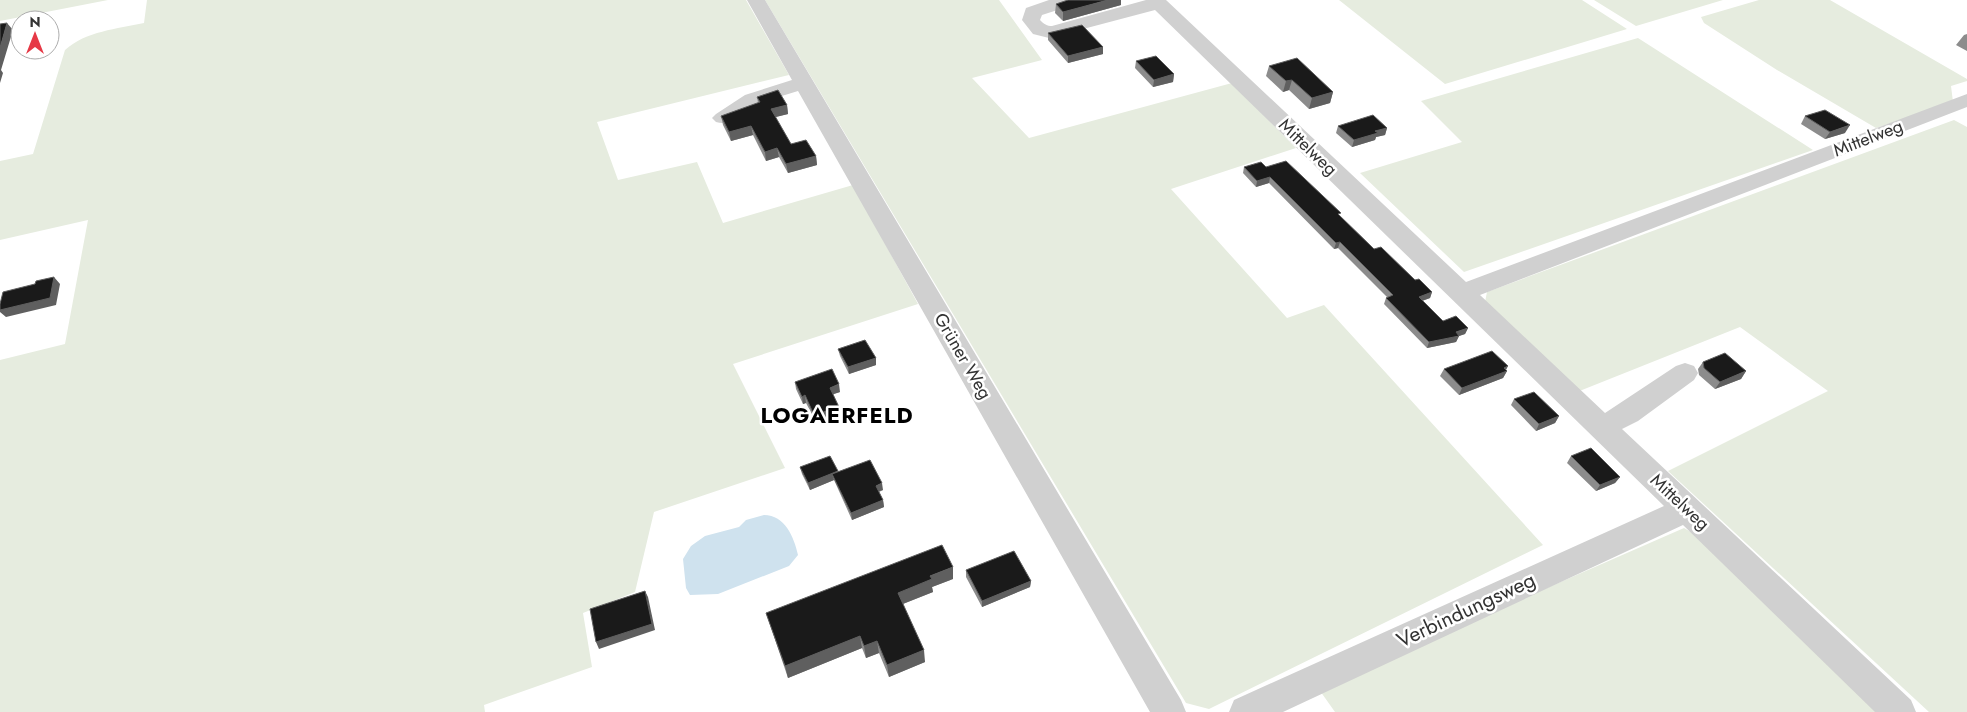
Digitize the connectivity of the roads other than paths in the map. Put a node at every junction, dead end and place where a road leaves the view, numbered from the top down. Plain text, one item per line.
1 (756, 0) edge
2 (1069, 0) edge
3 (1157, 2) edge
4 (804, 83) junction
5 (1967, 100) edge
6 (723, 118) edge
7 (1461, 293) junction
8 (1685, 373) dead end
9 (1600, 428) junction
10 (1688, 509) junction
11 (1169, 712) edge
12 (1246, 712) edge
13 (1899, 712) edge

1 - 4 street, Grüner Weg
2 - 3 street
3 - 7 street, Mittelweg
4 - 6 street
4 - 11 street, Grüner Weg
5 - 7 street, Mittelweg
7 - 9 street, Mittelweg
8 - 9 street
9 - 10 street, Mittelweg
10 - 12 street, Verbindungsweg
10 - 13 street, Mittelweg

